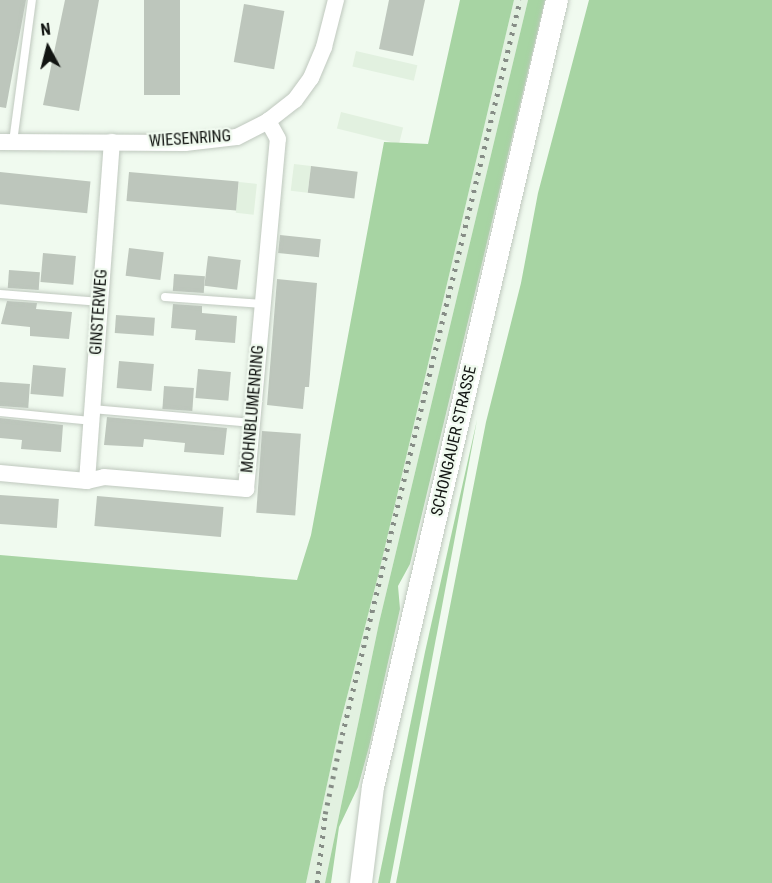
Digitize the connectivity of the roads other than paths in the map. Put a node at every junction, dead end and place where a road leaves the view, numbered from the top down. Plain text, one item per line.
1 (32, 0) edge
2 (336, 0) edge
3 (557, 0) edge
4 (268, 121) junction
5 (6, 142) edge
6 (112, 142) junction
7 (0, 294) edge
8 (165, 297) dead end
9 (101, 302) junction
10 (263, 304) junction
11 (0, 412) edge
12 (92, 415) junction
13 (252, 423) junction
14 (0, 473) edge
15 (87, 481) junction
16 (361, 883) edge

1 - 5 lane
2 - 4 street, WIESENRING
3 - 16 main road, SCHONGAUER STRASSE
4 - 6 street, WIESENRING
4 - 10 street, MOHNBLUMENRING
5 - 6 street, WIESENRING
6 - 9 street, GINSTERWEG
7 - 9 lane
8 - 10 lane
9 - 12 street, GINSTERWEG
10 - 13 street, MOHNBLUMENRING
11 - 12 lane
12 - 13 lane
12 - 15 street, GINSTERWEG
13 - 15 street, MOHNBLUMENRING
14 - 15 street, MOHNBLUMENRING

